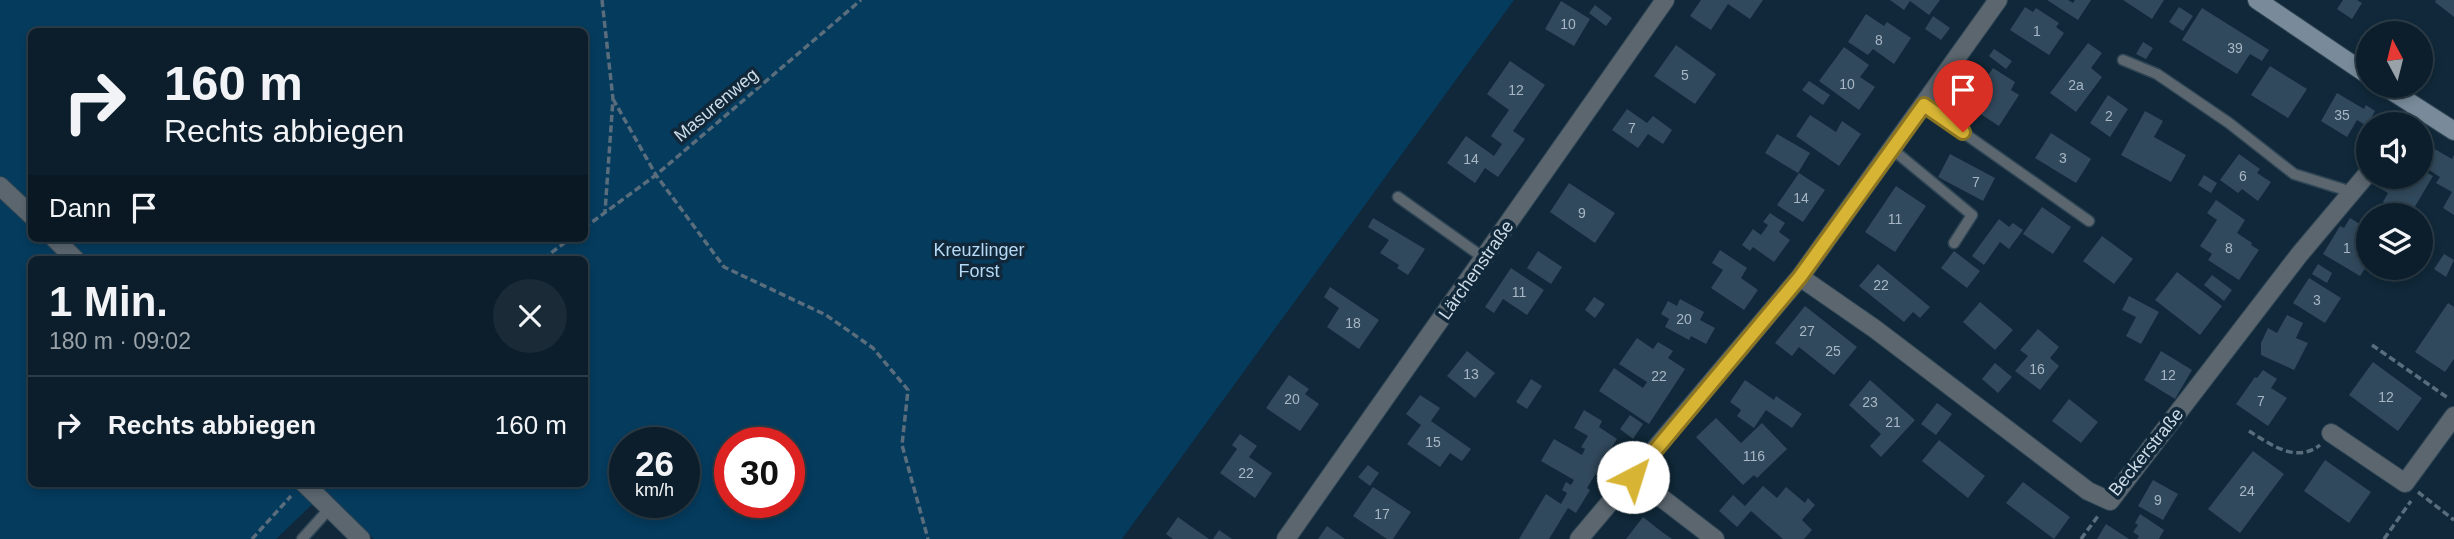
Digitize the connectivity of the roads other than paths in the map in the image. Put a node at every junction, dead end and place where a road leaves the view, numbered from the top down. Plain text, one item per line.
1 (1665, 0) edge
2 (1997, 0) edge
3 (2257, 0) edge
4 (2123, 60) dead end
5 (2356, 67) edge
6 (2402, 98) edge
7 (1924, 105) junction
8 (2420, 110) joint
9 (2454, 131) edge
10 (1892, 149) junction
11 (0, 186) edge
12 (2356, 187) edge
13 (2352, 192) junction
14 (1398, 197) dead end
15 (28, 212) edge
16 (2089, 221) dead end
17 (58, 242) edge
18 (1954, 243) dead end
19 (72, 256) edge
20 (1484, 258) junction
21 (1800, 277) junction
22 (2454, 416) edge
23 (2331, 433) road end
24 (1633, 477) junction
25 (308, 487) edge
26 (330, 508) junction
27 (302, 539) edge
28 (361, 539) edge
29 (1286, 539) edge
30 (1579, 539) edge
31 (1715, 539) edge

1 - 20 street, Lärchenstraße
2 - 7 street
3 - 5 street
4 - 13 lane
6 - 8 street
7 - 10 street
7 - 16 lane
8 - 9 street
10 - 18 lane
10 - 21 street
11 - 15 street
12 - 13 street, Beckerstraße
13 - 21 street, Beckerstraße
14 - 20 lane
17 - 19 street
20 - 29 street, Lärchenstraße
21 - 24 street
22 - 23 street
24 - 30 street
24 - 31 street
25 - 26 street
26 - 27 lane
26 - 28 street

